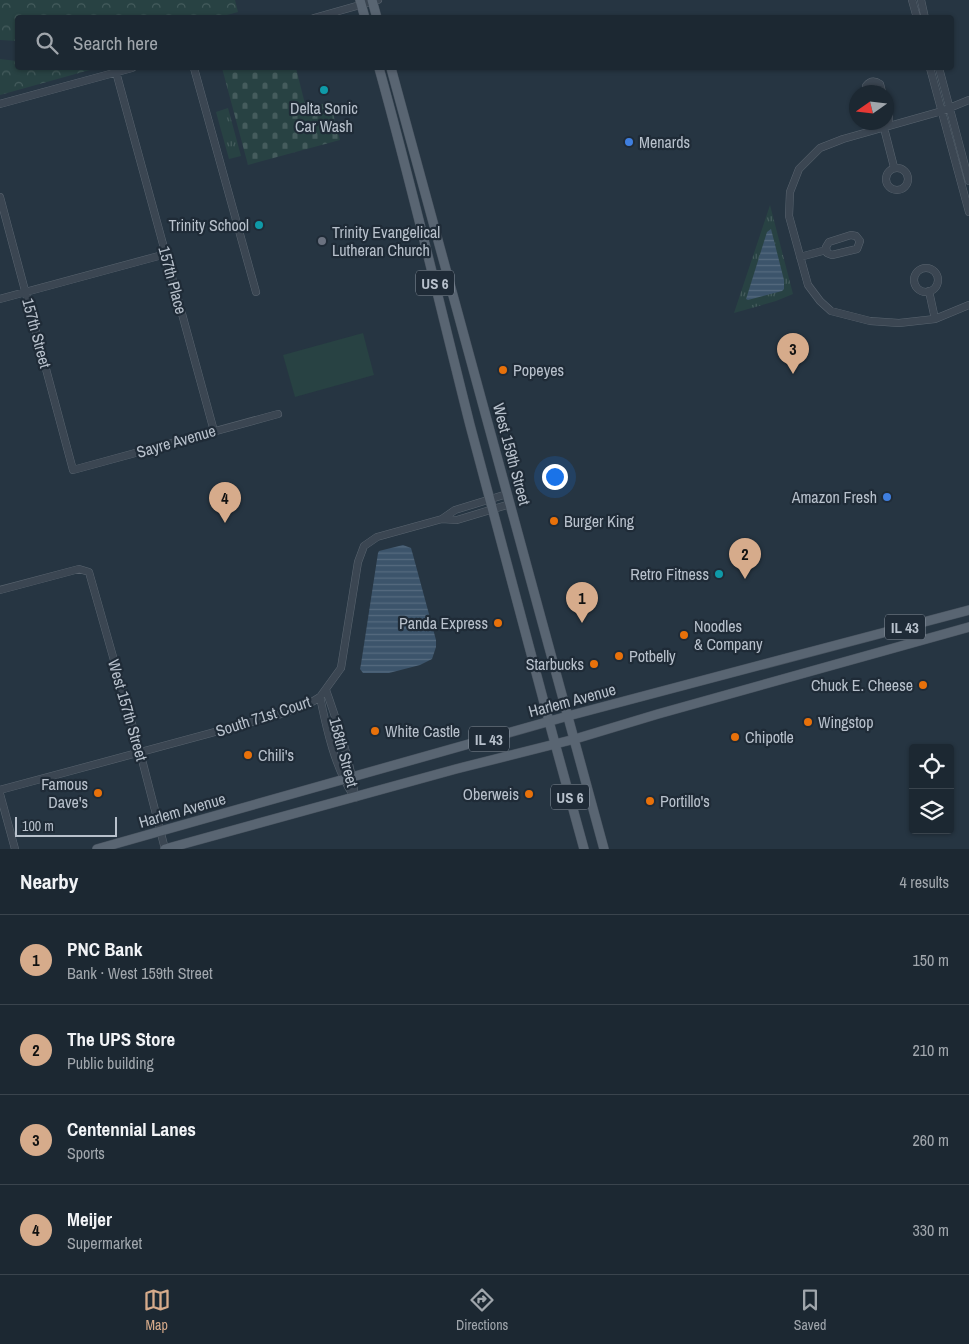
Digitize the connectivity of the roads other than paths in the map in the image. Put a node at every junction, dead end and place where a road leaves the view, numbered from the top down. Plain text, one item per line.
1 (374, 0) edge
2 (912, 0) edge
3 (921, 0) edge
4 (361, 2) edge
5 (323, 15) edge
6 (364, 15) edge
7 (376, 15) edge
8 (915, 15) edge
9 (924, 15) edge
10 (124, 70) edge
11 (195, 70) edge
12 (380, 70) edge
13 (392, 70) edge
14 (931, 70) edge
15 (940, 70) edge
16 (116, 72) junction
17 (867, 85) edge
18 (880, 85) edge
19 (969, 100) edge
20 (0, 104) edge
21 (950, 108) junction
22 (942, 111) junction
23 (894, 125) edge
24 (877, 130) edge
25 (885, 130) edge
26 (894, 167) dead end
27 (969, 181) edge
28 (0, 197) edge
29 (969, 212) edge
30 (826, 250) junction
31 (166, 254) junction
32 (800, 257) junction
33 (929, 291) dead end
34 (25, 292) junction
35 (256, 292) dead end
36 (0, 299) edge
37 (969, 305) edge
38 (936, 319) junction
39 (278, 414) dead end
40 (214, 430) junction
41 (73, 470) joint
42 (507, 494) junction
43 (489, 499) junction
44 (510, 504) junction
45 (492, 509) junction
46 (442, 519) junction
47 (0, 590) edge
48 (969, 610) edge
49 (969, 627) edge
50 (326, 690) junction
51 (320, 697) junction
52 (568, 716) junction
53 (550, 722) junction
54 (574, 739) junction
55 (555, 744) junction
56 (140, 752) junction
57 (353, 778) junction
58 (344, 780) junction
59 (0, 790) edge
60 (0, 794) edge
61 (355, 798) junction
62 (160, 832) junction
63 (15, 849) edge
64 (97, 849) edge
65 (165, 849) edge
66 (584, 849) edge
67 (604, 849) edge

1 - 4 street
1 - 7 main road
2 - 8 street
3 - 9 street
4 - 5 street
4 - 6 main road
10 - 16 street
11 - 35 street
12 - 43 main road, West 159th Street / US 6
13 - 42 main road, West 159th Street / US 6
14 - 22 street
15 - 21 street
16 - 20 street
16 - 31 street, 157th Place
17 - 18 street
19 - 21 street
21 - 22 street
21 - 27 street
22 - 23 street
22 - 29 street
24 - 32 street
25 - 26 street
28 - 34 street, 157th Street
30 - 30 street
30 - 32 street
31 - 34 street
31 - 40 street, 157th Place
32 - 38 street
33 - 38 street
34 - 36 street
34 - 41 street, 157th Street
37 - 38 street
39 - 40 street, Sayre Avenue
40 - 41 street, Sayre Avenue
42 - 43 street, South 71st Court
42 - 44 main road, West 159th Street / US 6
43 - 45 main road, West 159th Street / US 6
43 - 46 street, South 71st Court
44 - 45 street, South 71st Court
44 - 52 main road, West 159th Street / US 6
45 - 46 street, South 71st Court
45 - 53 main road, West 159th Street / US 6
46 - 50 street, South 71st Court
47 - 56 street, West 157th Street
48 - 52 main road, Harlem Avenue / IL 43
49 - 54 main road, Harlem Avenue / IL 43
50 - 51 street, South 71st Court
50 - 57 street, 158th Street
51 - 56 street, South 71st Court
51 - 58 street, 158th Street
52 - 53 main road, Harlem Avenue / IL 43
52 - 54 main road, West 159th Street / US 6
53 - 55 main road, West 159th Street / US 6
53 - 57 main road, Harlem Avenue / IL 43
54 - 55 main road, Harlem Avenue / IL 43
54 - 67 main road, West 159th Street / US 6
55 - 61 main road, Harlem Avenue / IL 43
55 - 66 main road, West 159th Street / US 6
56 - 59 street, South 71st Court
56 - 62 street, West 157th Street
57 - 58 main road, Harlem Avenue / IL 43
57 - 61 street, 158th Street
58 - 61 street, 158th Street
58 - 62 main road, Harlem Avenue / IL 43
60 - 63 street
61 - 65 main road, Harlem Avenue / IL 43
62 - 64 main road, Harlem Avenue / IL 43
62 - 65 street, West 157th Street

